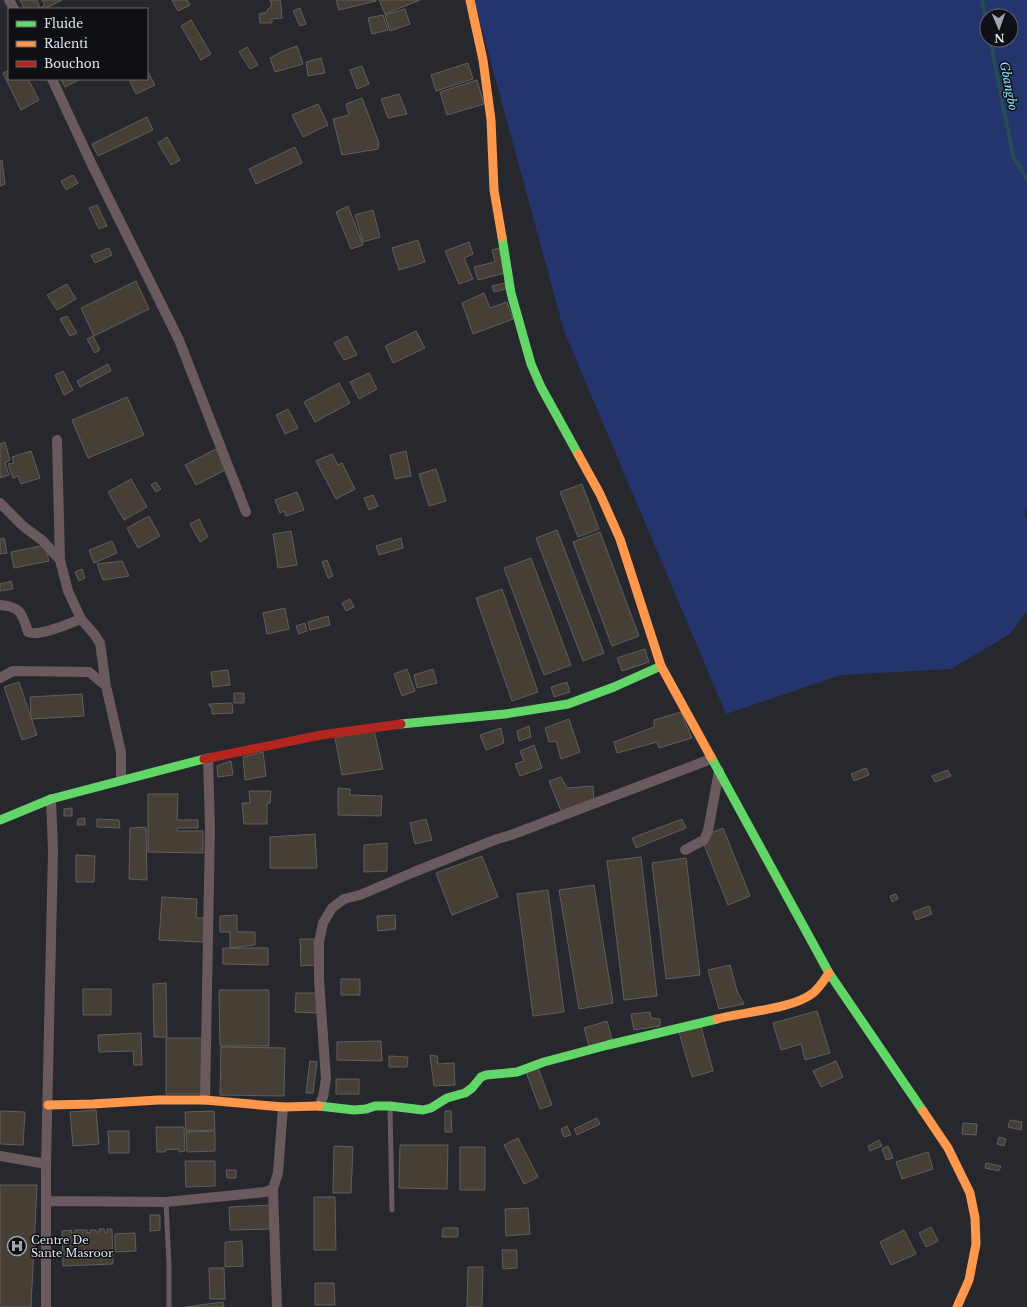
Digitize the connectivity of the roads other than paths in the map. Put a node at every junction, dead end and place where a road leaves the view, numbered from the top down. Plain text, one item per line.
1 (470, 0) edge
2 (52, 80) edge
3 (57, 440) dead end
4 (0, 503) edge
5 (246, 512) dead end
6 (60, 560) junction
7 (0, 605) edge
8 (81, 619) junction
9 (661, 666) junction
10 (0, 678) edge
11 (106, 686) junction
12 (208, 758) junction
13 (711, 759) junction
14 (719, 772) junction
15 (122, 780) junction
16 (51, 799) junction
17 (0, 820) edge
18 (685, 850) dead end
19 (829, 973) junction
20 (205, 1100) junction
21 (48, 1105) junction
22 (320, 1106) junction
23 (390, 1106) junction
24 (282, 1107) junction
25 (0, 1156) edge
26 (46, 1164) junction
27 (273, 1189) junction
28 (46, 1201) junction
29 (166, 1202) junction
30 (392, 1210) dead end
31 (46, 1307) edge
32 (169, 1307) edge
33 (277, 1307) edge
34 (958, 1307) edge

1 - 9 street
2 - 5 street
3 - 6 street
4 - 6 street
6 - 8 street
7 - 8 street
8 - 11 street
9 - 12 street
9 - 13 street
10 - 11 street
11 - 15 street
12 - 15 street
12 - 20 street
13 - 14 street
13 - 22 street
14 - 18 street
14 - 19 street
15 - 16 street
16 - 17 street
16 - 21 street
19 - 23 street
19 - 34 street
20 - 21 street
20 - 24 street
21 - 26 street
22 - 23 street
22 - 24 street
23 - 30 lane
24 - 27 street
25 - 26 street
26 - 28 street
27 - 29 street
27 - 33 street
28 - 29 street
28 - 31 street
29 - 32 lane

